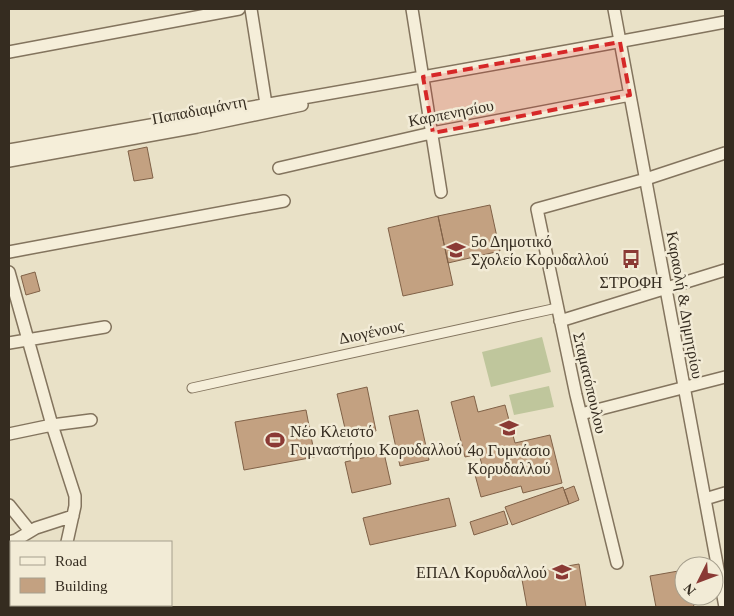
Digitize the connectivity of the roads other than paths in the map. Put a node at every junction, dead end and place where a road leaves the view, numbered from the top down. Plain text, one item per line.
1 (239, 9) edge
2 (251, 9) edge
3 (412, 9) edge
4 (614, 9) edge
5 (725, 22) edge
6 (620, 42) junction
7 (9, 52) edge
8 (423, 76) junction
9 (394, 83) junction
10 (630, 95) junction
11 (266, 104) junction
12 (433, 133) junction
13 (9, 150) edge
14 (725, 153) edge
15 (9, 161) edge
16 (279, 168) dead end
17 (646, 179) junction
18 (441, 192) dead end
19 (284, 201) dead end
20 (9, 252) edge
21 (725, 270) edge
22 (9, 272) edge
23 (666, 287) junction
24 (557, 308) junction
25 (560, 320) junction
26 (105, 327) dead end
27 (29, 340) junction
28 (9, 343) edge
29 (725, 377) edge
30 (192, 388) dead end
31 (684, 389) junction
32 (580, 414) junction
33 (91, 420) dead end
34 (52, 425) junction
35 (9, 434) edge
36 (725, 493) edge
37 (705, 499) junction
38 (9, 504) edge
39 (73, 516) junction
40 (30, 531) junction
41 (12, 541) edge
42 (67, 541) edge
43 (617, 563) dead end
44 (725, 607) edge

1 - 7 street
2 - 11 street
3 - 8 street
4 - 6 street, Καραολή & Δημητρίου
5 - 6 street, Παπαδιαμάντη
6 - 8 street, Παπαδιαμάντη
6 - 10 street, Καραολή & Δημητρίου
8 - 9 street, Παπαδιαμάντη
8 - 12 street
9 - 11 street, Παπαδιαμάντη
9 - 15 street, Παπαδιαμάντη
10 - 12 street, Καρπενησίου
10 - 17 street, Καραολή & Δημητρίου
11 - 13 street, Παπαδιαμάντη
12 - 16 street, Καρπενησίου
12 - 18 street
14 - 17 street
17 - 23 street, Καραολή & Δημητρίου
17 - 24 street, Σταματόπουλου
19 - 20 street
21 - 23 street
22 - 27 street
23 - 25 street
23 - 31 street, Καραολή & Δημητρίου
24 - 25 street, Σταματόπουλου
24 - 30 street, Διογένους
25 - 32 street, Σταματόπουλου
26 - 27 street
27 - 28 street
27 - 34 street
29 - 31 street
31 - 32 street
31 - 37 street, Καραολή & Δημητρίου
32 - 43 street, Σταματόπουλου
33 - 34 street
34 - 35 street
34 - 39 street
36 - 37 street
37 - 44 street, Καραολή & Δημητρίου
38 - 40 street
39 - 40 street
39 - 42 street
40 - 41 street

